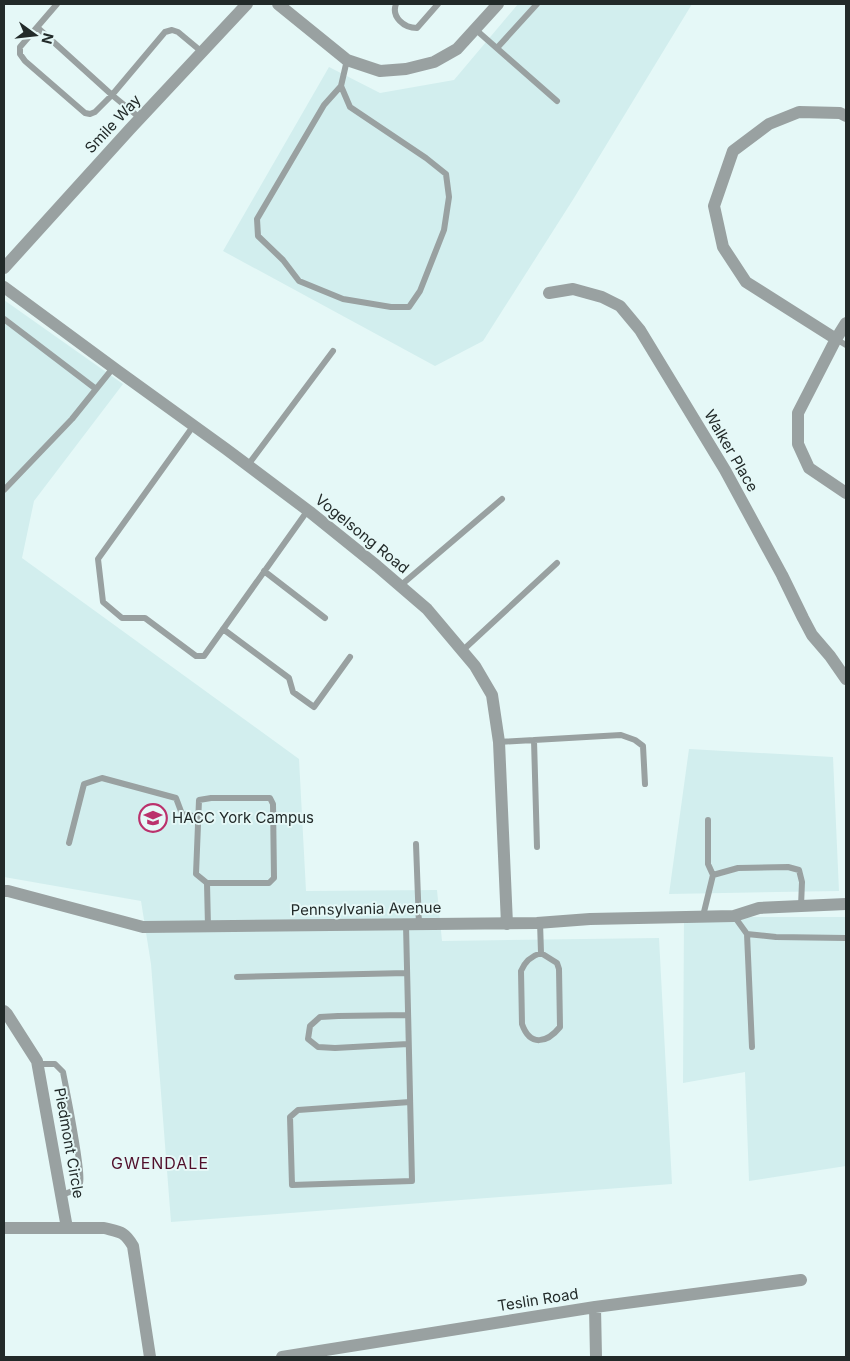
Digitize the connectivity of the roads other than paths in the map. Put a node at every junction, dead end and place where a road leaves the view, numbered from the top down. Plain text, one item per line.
1 (57, 4) edge
2 (246, 4) edge
3 (278, 4) edge
4 (396, 4) edge
5 (438, 4) edge
6 (537, 4) edge
7 (492, 6) edge
8 (38, 28) junction
9 (475, 29) junction
10 (496, 48) junction
11 (202, 52) junction
12 (347, 60) junction
13 (341, 86) junction
14 (112, 95) junction
15 (557, 101) dead end
16 (846, 116) edge
17 (140, 118) junction
18 (4, 268) edge
19 (4, 287) edge
20 (549, 293) dead end
21 (4, 318) edge
22 (846, 324) edge
23 (841, 342) edge
24 (332, 351) dead end
25 (114, 368) junction
26 (96, 389) junction
27 (194, 425) junction
28 (248, 465) junction
29 (4, 490) edge
30 (846, 494) edge
31 (502, 499) dead end
32 (308, 510) junction
33 (557, 563) dead end
34 (264, 571) junction
35 (400, 586) junction
36 (325, 618) dead end
37 (223, 629) junction
38 (462, 651) junction
39 (350, 656) dead end
40 (846, 679) edge
41 (534, 740) junction
42 (499, 742) junction
43 (645, 784) dead end
44 (199, 817) junction
45 (708, 820) dead end
46 (70, 843) dead end
47 (416, 844) dead end
48 (537, 847) dead end
49 (714, 875) junction
50 (206, 883) junction
51 (4, 891) edge
52 (846, 904) edge
53 (801, 906) junction
54 (704, 916) junction
55 (734, 916) junction
56 (540, 922) junction
57 (507, 924) junction
58 (406, 925) junction
59 (419, 925) junction
60 (208, 927) junction
61 (747, 934) junction
62 (846, 938) edge
63 (541, 953) junction
64 (407, 974) junction
65 (237, 977) dead end
66 (4, 1011) edge
67 (408, 1015) junction
68 (408, 1044) junction
69 (752, 1048) dead end
70 (38, 1064) junction
71 (410, 1102) junction
72 (62, 1196) junction
73 (4, 1228) edge
74 (68, 1228) junction
75 (801, 1280) dead end
76 (595, 1307) junction
77 (150, 1357) edge
78 (282, 1357) edge
79 (596, 1357) edge

1 - 8 lane
2 - 11 street, Smile Way
3 - 12 street
4 - 5 lane
6 - 10 lane
7 - 9 street
8 - 14 lane
8 - 14 lane
9 - 10 lane
9 - 12 street
10 - 15 lane
11 - 14 lane
11 - 17 street, Smile Way
12 - 13 lane
13 - 13 lane
14 - 17 lane
16 - 23 street
17 - 18 street, Smile Way
19 - 25 street, Vogelsong Road
20 - 40 street, Walker Place
21 - 26 lane
22 - 23 street
23 - 30 street
24 - 28 lane
25 - 26 lane
25 - 27 street, Vogelsong Road
26 - 29 lane
27 - 28 street, Vogelsong Road
27 - 37 lane
28 - 32 street, Vogelsong Road
31 - 35 lane
32 - 34 lane
32 - 35 street, Vogelsong Road
33 - 38 lane
34 - 36 lane
34 - 37 lane
35 - 38 street, Vogelsong Road
37 - 39 lane
38 - 42 street, Vogelsong Road
41 - 42 lane
41 - 43 lane
41 - 48 lane
42 - 57 street, Vogelsong Road
44 - 46 lane
44 - 50 lane
44 - 50 lane
45 - 49 lane
47 - 59 lane
49 - 53 lane
49 - 54 lane
50 - 60 lane
51 - 60 street, Pennsylvania Avenue
52 - 53 street, Pennsylvania Avenue
53 - 55 street, Pennsylvania Avenue
54 - 55 street, Pennsylvania Avenue
54 - 56 street, Pennsylvania Avenue
55 - 61 lane
56 - 57 street, Pennsylvania Avenue
56 - 63 lane
57 - 59 street, Pennsylvania Avenue
58 - 59 street, Pennsylvania Avenue
58 - 60 street, Pennsylvania Avenue
58 - 64 lane
61 - 62 lane
61 - 69 lane
63 - 63 lane
64 - 65 lane
64 - 67 lane
66 - 70 street, Piedmont Circle
67 - 68 lane
67 - 68 lane
68 - 71 lane
70 - 72 street, Piedmont Circle
70 - 72 lane
71 - 71 lane
72 - 74 street, Piedmont Circle
73 - 74 street
74 - 77 street
75 - 76 street, Teslin Road
76 - 78 street, Teslin Road
76 - 79 street

